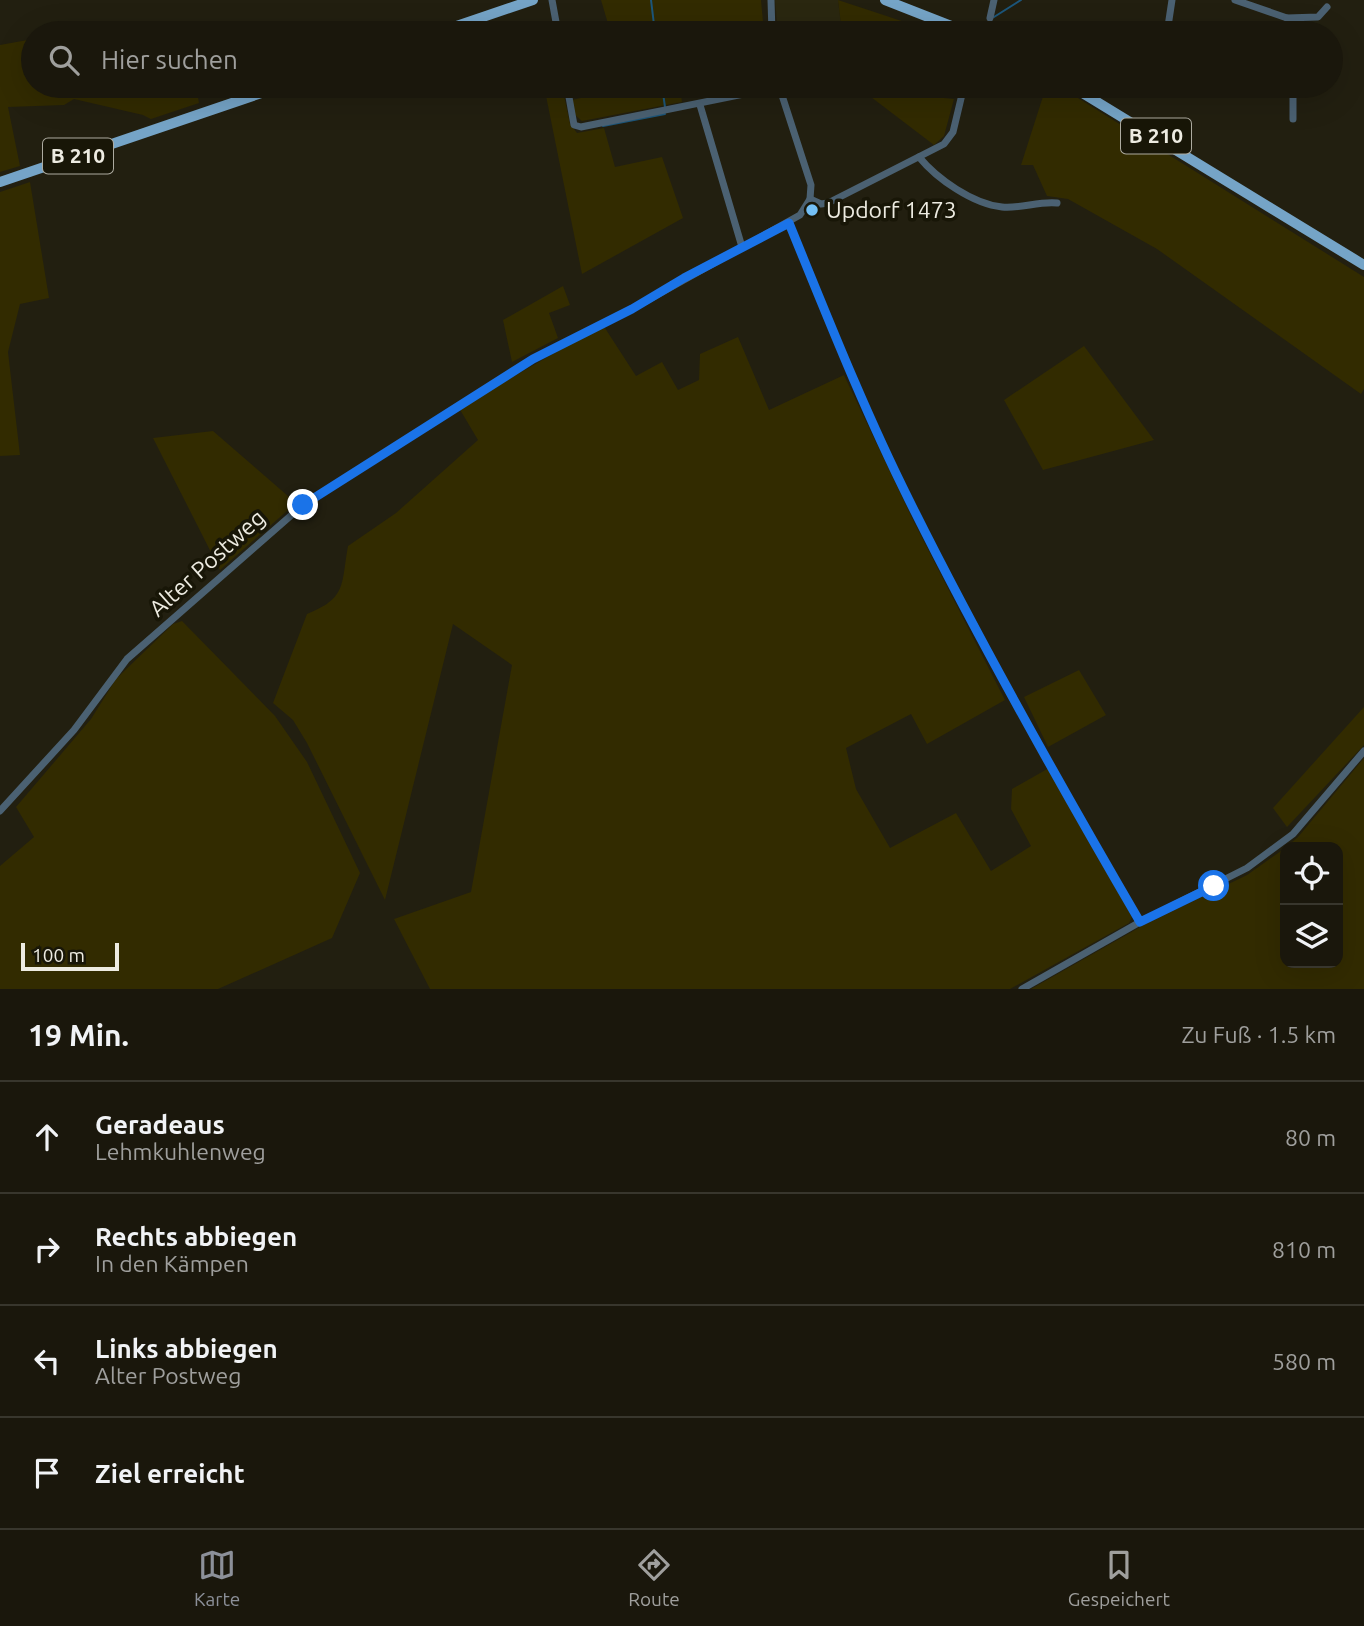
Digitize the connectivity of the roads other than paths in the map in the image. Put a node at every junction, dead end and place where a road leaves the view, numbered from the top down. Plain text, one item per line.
1 (533, 0) edge
2 (552, 0) edge
3 (771, 0) edge
4 (885, 0) edge
5 (994, 0) edge
6 (1172, 0) edge
7 (1235, 0) edge
8 (1326, 7) dead end
9 (990, 18) dead end
10 (1287, 18) junction
11 (471, 21) edge
12 (556, 21) edge
13 (772, 21) edge
14 (938, 21) edge
15 (1169, 21) edge
16 (1291, 21) edge
17 (247, 98) edge
18 (569, 98) edge
19 (729, 98) edge
20 (783, 98) edge
21 (961, 98) edge
22 (1091, 98) edge
23 (1293, 98) edge
24 (700, 105) junction
25 (1293, 119) dead end
26 (919, 157) junction
27 (0, 182) edge
28 (810, 199) junction
29 (1057, 203) dead end
30 (789, 223) junction
31 (743, 247) junction
32 (1364, 265) edge
33 (1364, 751) edge
34 (0, 811) edge
35 (1140, 922) junction
36 (1022, 989) edge

1 - 11 main road
2 - 12 street
3 - 13 street
4 - 14 main road
5 - 9 street
6 - 15 street
7 - 10 street
8 - 10 street
10 - 16 street
17 - 27 main road, B 210
18 - 24 street
19 - 24 street
20 - 28 street
21 - 26 street
22 - 32 main road, B 210
23 - 25 street
24 - 31 street
26 - 28 street
26 - 29 street
28 - 30 street, Alter Postweg
30 - 31 street, Alter Postweg
30 - 35 street
31 - 34 street, Alter Postweg
33 - 35 street
35 - 36 street

